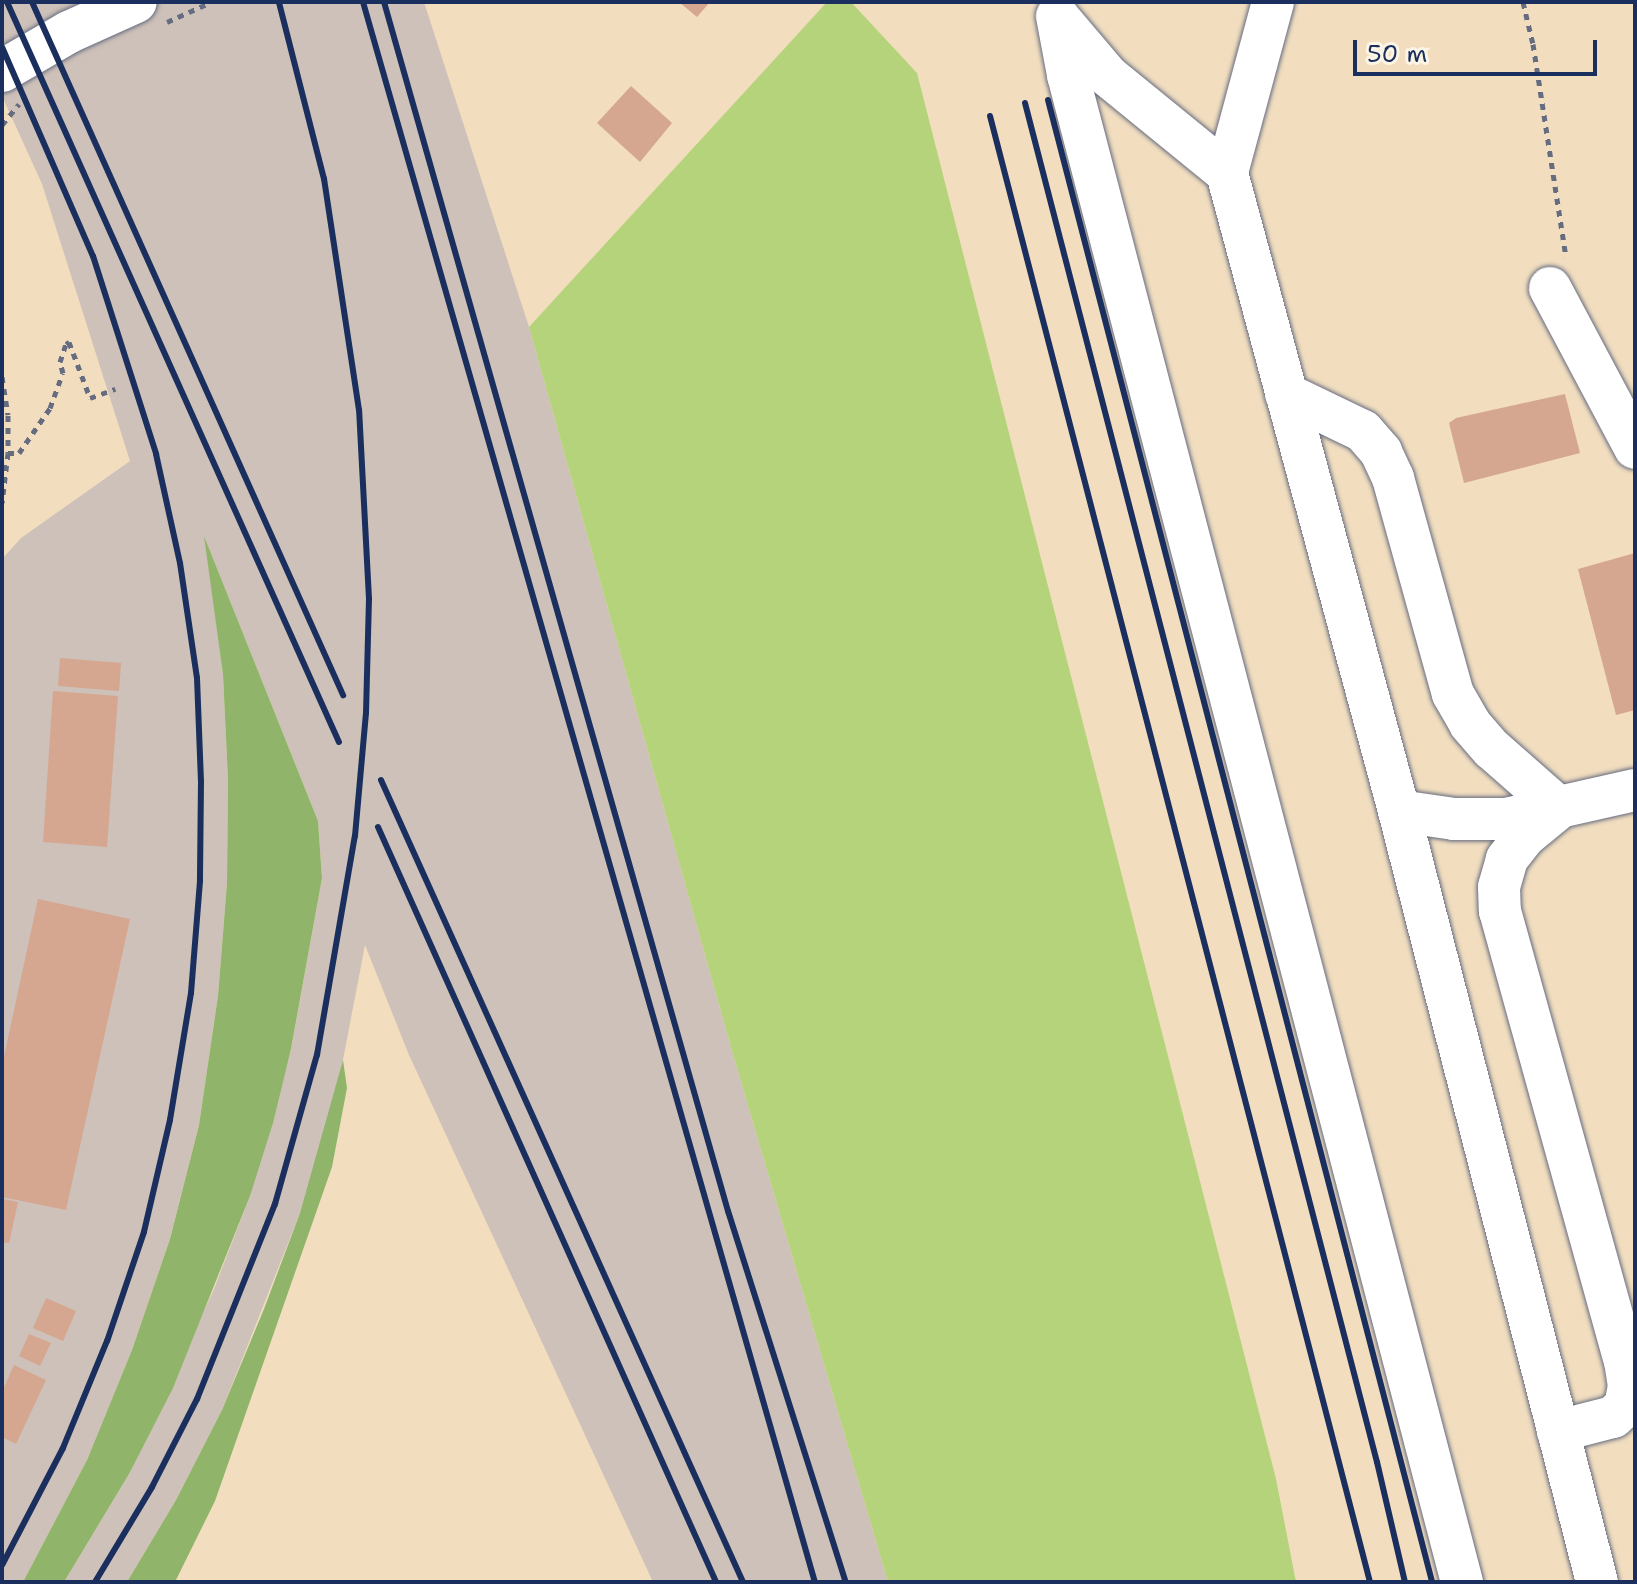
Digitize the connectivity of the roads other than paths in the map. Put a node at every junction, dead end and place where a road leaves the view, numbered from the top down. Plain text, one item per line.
1 (136, 2) edge
2 (1273, 2) edge
3 (1056, 9) edge
4 (2, 71) edge
5 (1227, 173) junction
6 (1558, 275) road end
7 (1286, 394) junction
8 (1635, 448) edge
9 (1635, 790) edge
10 (1559, 808) junction
11 (1399, 811) junction
12 (1558, 1431) junction
13 (1462, 1582) edge
14 (1597, 1582) edge

1 - 4 street
2 - 5 street
3 - 5 street
3 - 13 street
5 - 7 street
6 - 8 street
7 - 10 street
7 - 11 street
9 - 10 street
10 - 11 street
10 - 12 street
11 - 12 street
12 - 14 street

